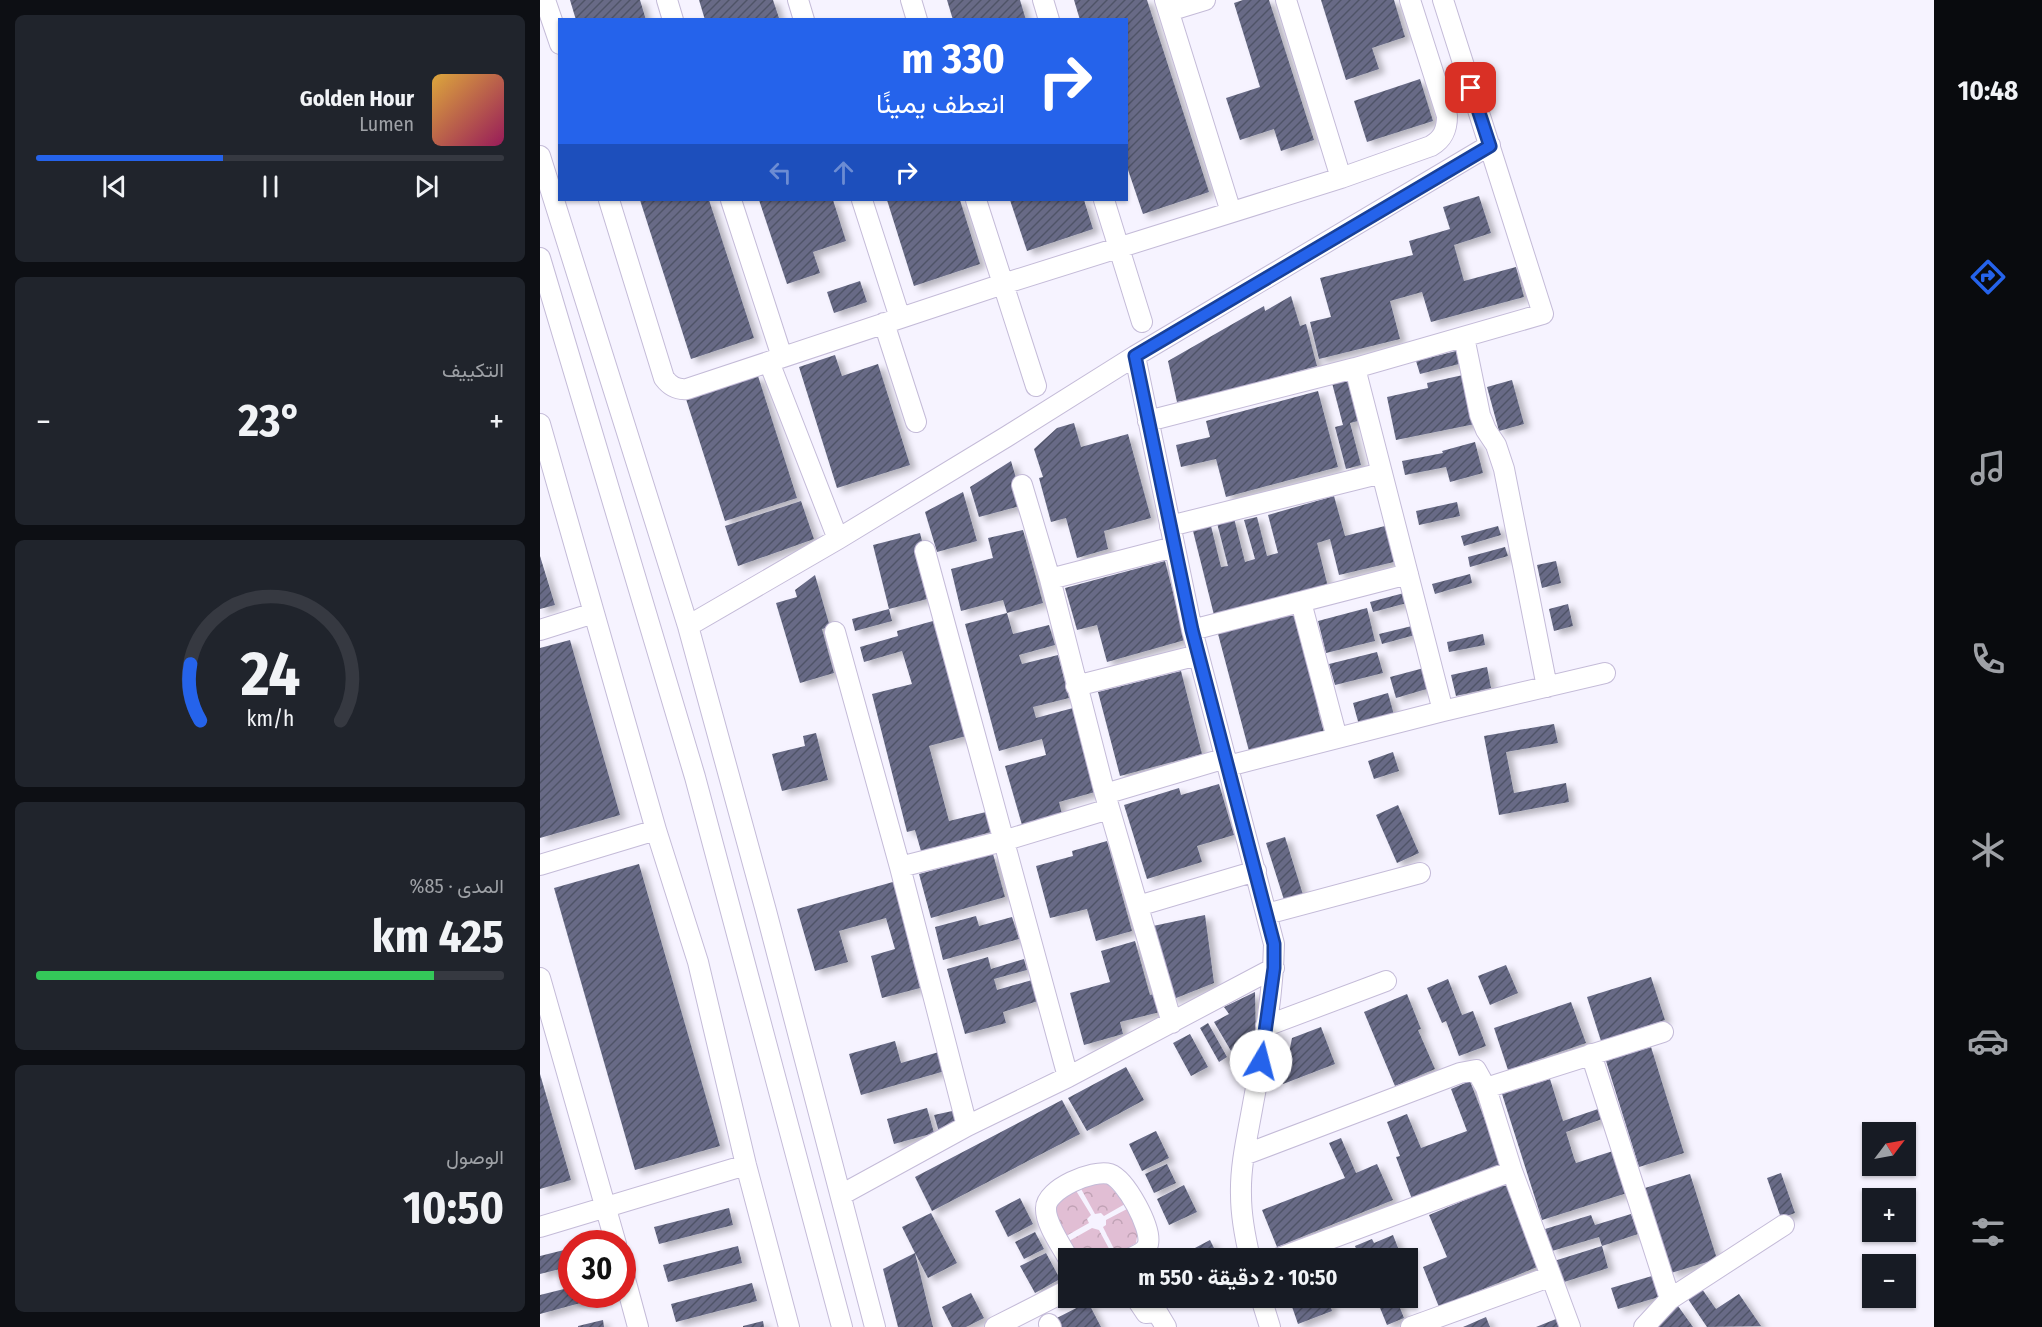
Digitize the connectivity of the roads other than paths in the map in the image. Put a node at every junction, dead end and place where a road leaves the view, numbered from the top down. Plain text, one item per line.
1 (545, 0) edge
2 (667, 0) edge
3 (798, 0) edge
4 (911, 0) edge
5 (1042, 0) edge
6 (1205, 0) edge
7 (1286, 0) edge
8 (1410, 0) edge
9 (1443, 0) edge
10 (1167, 6) edge
11 (672, 18) edge
12 (803, 18) edge
13 (916, 18) edge
14 (1047, 18) edge
15 (558, 38) edge
16 (1490, 146) junction
17 (540, 156) edge
18 (1341, 178) junction
19 (609, 201) edge
20 (731, 201) edge
21 (862, 201) edge
22 (976, 201) edge
23 (1104, 201) edge
24 (1232, 212) junction
25 (1119, 248) junction
26 (540, 258) edge
27 (1003, 284) junction
28 (892, 321) junction
29 (1142, 322) dead end
30 (1464, 337) junction
31 (1135, 356) junction
32 (776, 359) junction
33 (1355, 368) junction
34 (1036, 386) dead end
35 (1148, 421) junction
36 (916, 422) dead end
37 (540, 424) edge
38 (1382, 473) junction
39 (1022, 485) dead end
40 (1170, 526) junction
41 (838, 539) junction
42 (1174, 547) junction
43 (925, 551) dead end
44 (1408, 574) junction
45 (1050, 579) junction
46 (1301, 602) junction
47 (594, 613) junction
48 (688, 626) junction
49 (540, 630) edge
50 (1192, 630) junction
51 (835, 632) dead end
52 (1198, 655) junction
53 (1605, 673) dead end
54 (1076, 686) junction
55 (1547, 687) junction
56 (1443, 711) junction
57 (1337, 738) junction
58 (1227, 762) junction
59 (1107, 801) junction
60 (656, 830) junction
61 (1003, 841) junction
62 (540, 865) edge
63 (900, 867) junction
64 (1256, 871) junction
65 (1420, 873) dead end
66 (1138, 906) junction
67 (1267, 914) junction
68 (1274, 968) junction
69 (540, 978) edge
70 (1386, 981) dead end
71 (1172, 1023) junction
72 (1266, 1026) junction
73 (1663, 1032) dead end
74 (1590, 1054) junction
75 (1068, 1077) junction
76 (1486, 1088) junction
77 (967, 1126) junction
78 (1244, 1155) junction
79 (746, 1165) junction
80 (1512, 1172) junction
81 (841, 1195) junction
82 (606, 1206) junction
83 (1784, 1225) dead end
84 (540, 1227) edge
85 (612, 1230) edge
86 (1062, 1248) edge
87 (1146, 1248) edge
88 (1248, 1248) edge
89 (1306, 1248) edge
90 (1550, 1277) junction
91 (1670, 1299) junction
92 (1058, 1301) edge
93 (633, 1308) edge
94 (1143, 1308) edge
95 (1264, 1308) edge
96 (1040, 1322) edge
97 (638, 1327) edge
98 (789, 1327) edge
99 (842, 1327) edge
100 (875, 1327) edge
101 (995, 1327) edge
102 (1166, 1327) edge
103 (1270, 1327) edge
104 (1411, 1327) edge
105 (1570, 1327) edge
106 (1644, 1327) edge

1 - 15 street
2 - 11 street
3 - 12 street
4 - 13 street
5 - 14 street
6 - 10 street
7 - 18 street
8 - 18 street
9 - 16 street
10 - 24 street
16 - 30 street
16 - 31 street
17 - 48 street
18 - 24 street
19 - 32 street
20 - 32 street
21 - 28 street
22 - 27 street
23 - 25 street
24 - 25 street
25 - 27 street
25 - 29 street
26 - 99 street
27 - 28 street
27 - 34 street
28 - 32 street
28 - 36 street
30 - 33 street
30 - 55 street
31 - 35 street
31 - 41 street
32 - 41 street
33 - 35 street
33 - 38 street
35 - 40 street
37 - 47 street
38 - 40 street
38 - 44 street
39 - 45 street
40 - 42 street
41 - 48 street
42 - 45 street
42 - 50 street
43 - 61 street
44 - 46 street
44 - 56 street
45 - 54 street
46 - 50 street
46 - 57 street
47 - 49 street
47 - 60 street
48 - 81 street
50 - 52 street
51 - 63 street
52 - 54 street
52 - 58 street
53 - 55 street
54 - 59 street
55 - 56 street
56 - 57 street
57 - 58 street
58 - 59 street
58 - 64 street
59 - 61 street
59 - 66 street
60 - 62 street
60 - 79 street
61 - 63 street
61 - 75 street
63 - 77 street
64 - 66 street
64 - 67 street
65 - 67 street
66 - 71 street
67 - 68 street
68 - 71 street
68 - 72 street
69 - 82 street
70 - 72 street
71 - 75 street
72 - 78 street
73 - 74 street
74 - 76 street
74 - 91 street
75 - 77 street
76 - 78 street
76 - 80 street
77 - 81 street
78 - 88 street
79 - 82 street
79 - 98 street
80 - 89 street
80 - 90 street
81 - 100 street
82 - 84 street
82 - 85 street
83 - 91 street
86 - 87 street
90 - 104 street
90 - 105 street
91 - 106 street
92 - 96 street
93 - 97 street
94 - 102 street
95 - 103 street
96 - 101 street

